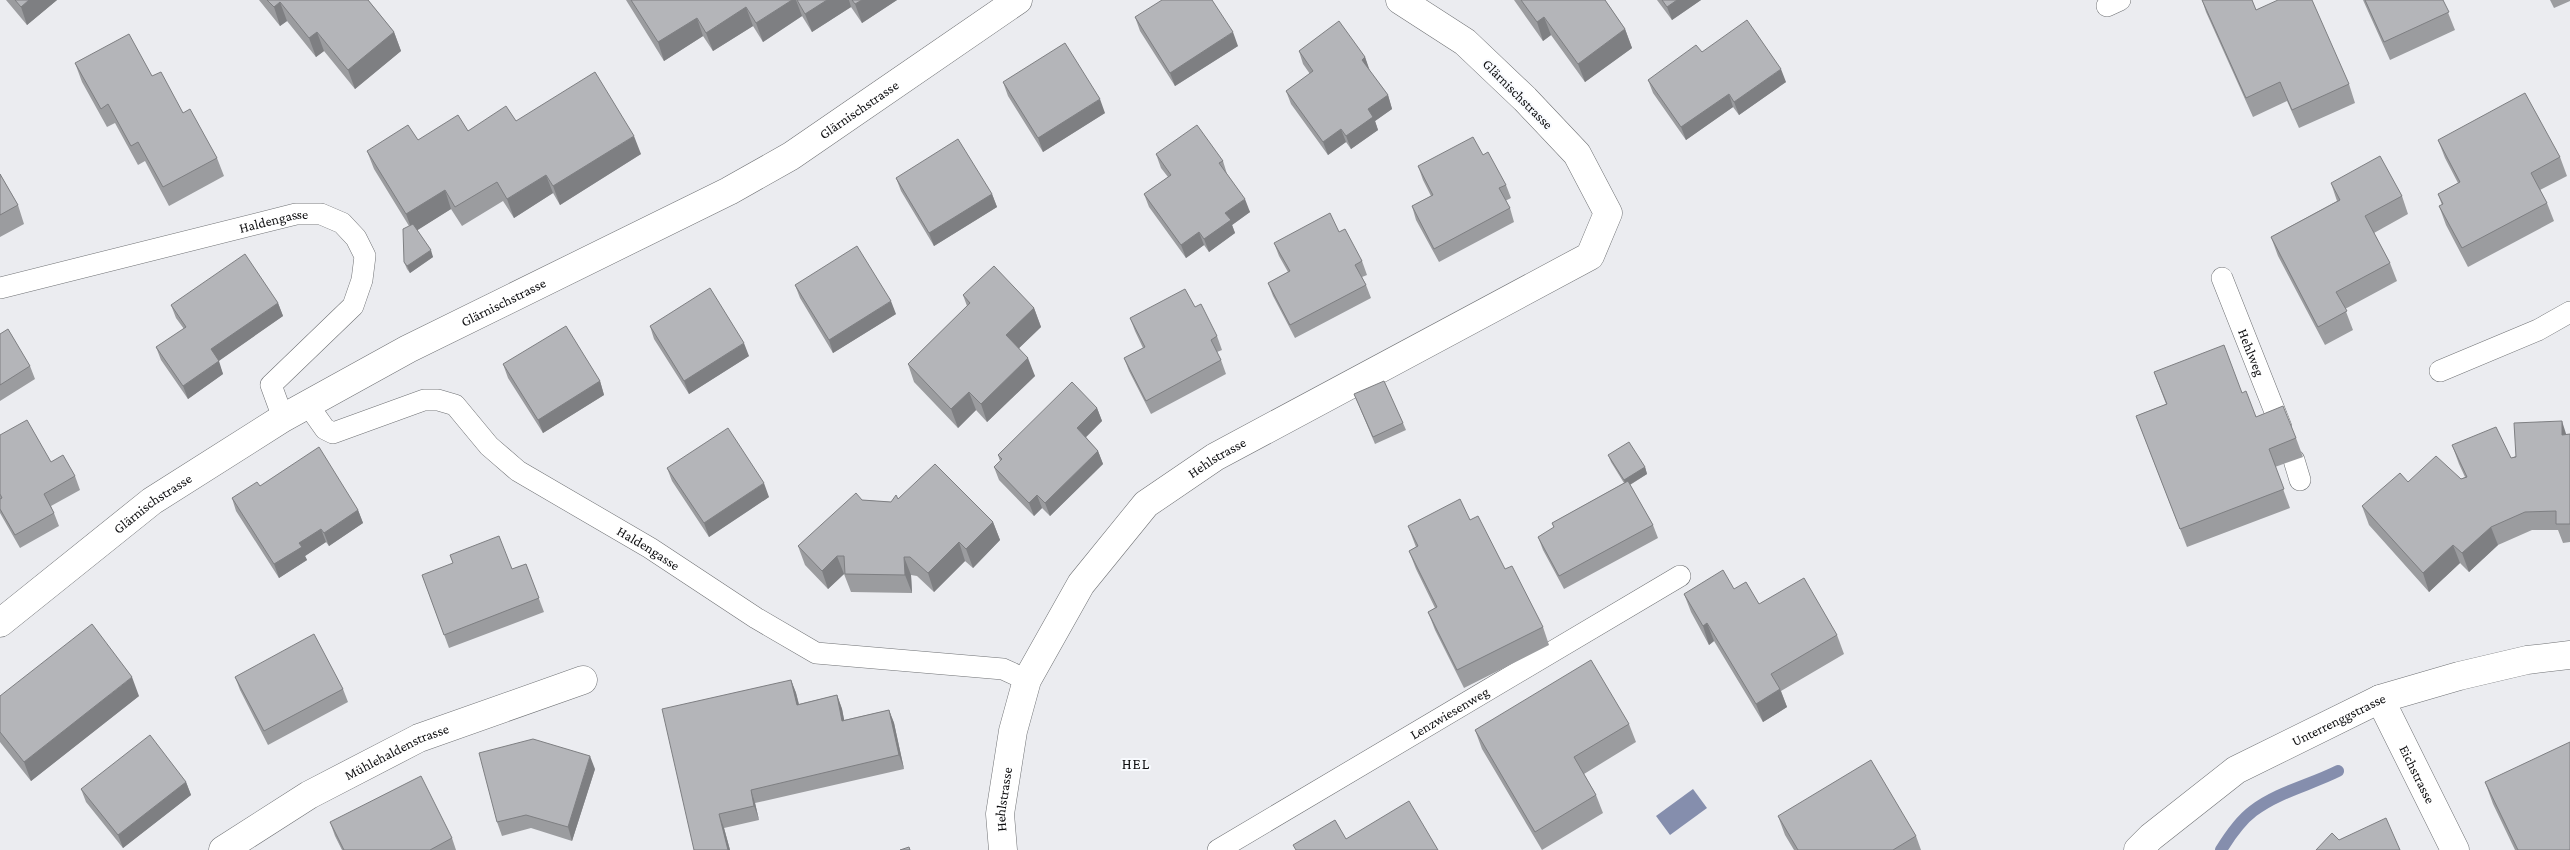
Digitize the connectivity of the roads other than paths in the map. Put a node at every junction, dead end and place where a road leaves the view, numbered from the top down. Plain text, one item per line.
1 (1018, 0) edge
2 (1400, 0) edge
3 (1608, 213) joint
4 (2222, 278) dead end
5 (0, 288) edge
6 (2570, 312) edge
7 (2440, 371) dead end
8 (308, 405) junction
9 (284, 418) junction
10 (2281, 427) edge
11 (2294, 460) edge
12 (2300, 480) dead end
13 (1680, 576) dead end
14 (0, 623) edge
15 (2570, 655) edge
16 (584, 680) dead end
17 (1027, 680) junction
18 (2380, 699) junction
19 (223, 850) edge
20 (1003, 850) edge
21 (1218, 850) edge
22 (2138, 850) edge
23 (2455, 850) edge

1 - 8 street, Glärnischstrasse
2 - 3 street, Glärnischstrasse
3 - 17 street, Hehlstrasse
4 - 10 lane, Hehlweg
5 - 9 lane, Haldengasse
6 - 7 lane
8 - 9 street, Glärnischstrasse
8 - 17 lane, Haldengasse
9 - 14 street, Glärnischstrasse
11 - 12 lane
13 - 21 lane, Lenzwiesenweg
15 - 18 street, Unterrenggstrasse
16 - 19 street, Mühlehaldenstrasse
17 - 20 street, Hehlstrasse
18 - 22 street, Unterrenggstrasse
18 - 23 street, Eichstrasse

